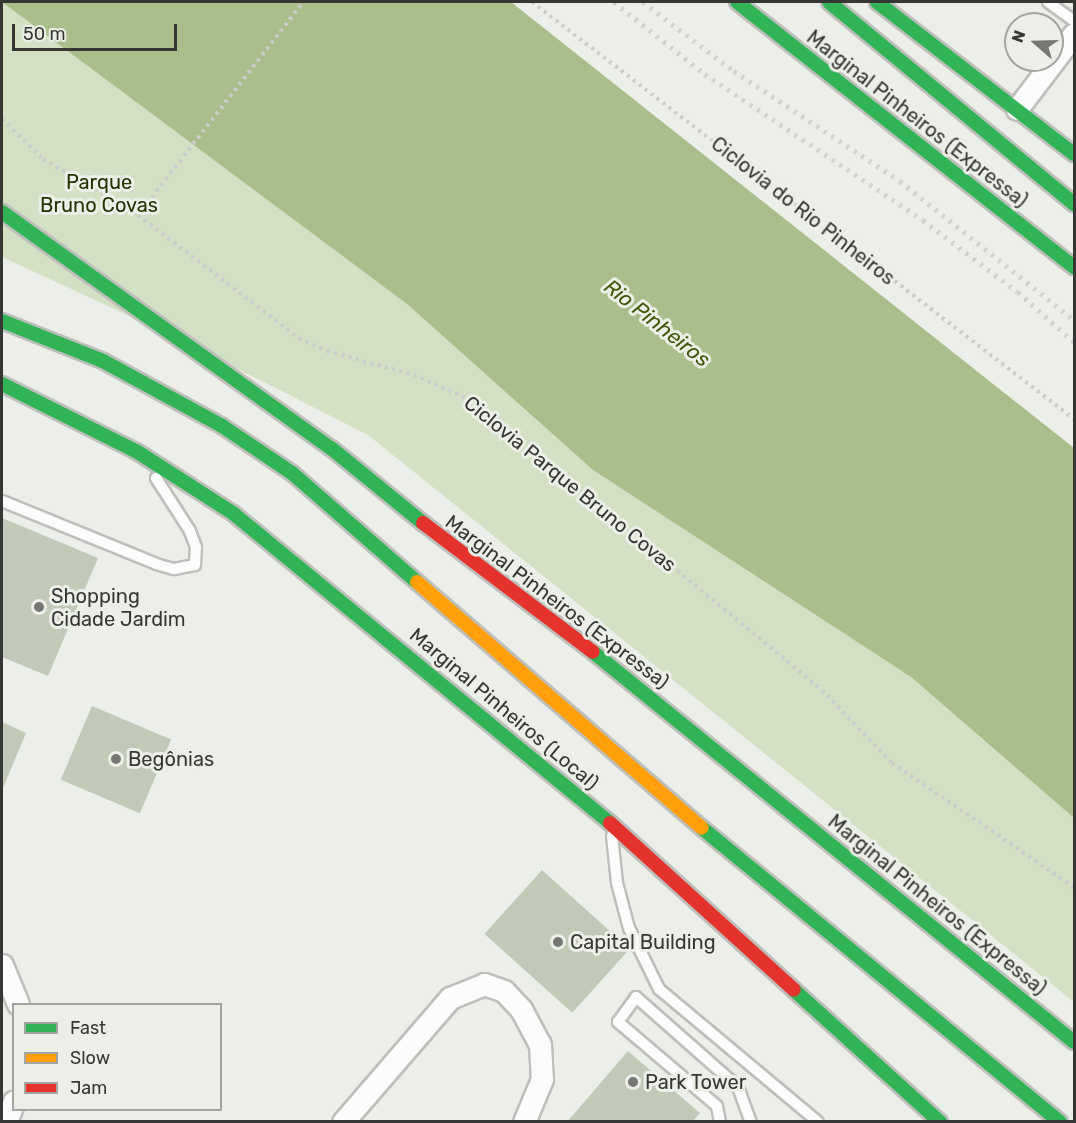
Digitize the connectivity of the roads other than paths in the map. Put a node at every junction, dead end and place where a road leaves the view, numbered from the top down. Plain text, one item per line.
1 (737, 2) edge
2 (830, 2) edge
3 (877, 2) edge
4 (1048, 2) edge
5 (1074, 21) edge
6 (1074, 34) edge
7 (1017, 109) junction
8 (1074, 154) edge
9 (1074, 204) edge
10 (2, 212) edge
11 (1074, 267) edge
12 (2, 321) edge
13 (2, 384) edge
14 (136, 451) junction
15 (2, 501) edge
16 (611, 824) junction
17 (2, 965) edge
18 (17, 1003) edge
19 (1074, 1042) edge
20 (12, 1106) edge
21 (6, 1122) edge
22 (343, 1122) edge
23 (524, 1122) edge
24 (720, 1122) edge
25 (750, 1122) edge
26 (818, 1122) edge
27 (940, 1122) edge
28 (1060, 1122) edge

1 - 11 highway, Marginal Pinheiros (Expressa)
2 - 9 highway
3 - 7 highway
4 - 5 lane
6 - 7 street
7 - 8 highway
10 - 19 highway, Marginal Pinheiros (Expressa)
12 - 28 highway
13 - 14 highway, Marginal Pinheiros (Local)
14 - 15 lane
14 - 16 highway, Marginal Pinheiros (Local)
16 - 26 lane
16 - 27 highway, Marginal Pinheiros (Local)
17 - 18 street
20 - 21 street
22 - 23 street
24 - 25 lane

